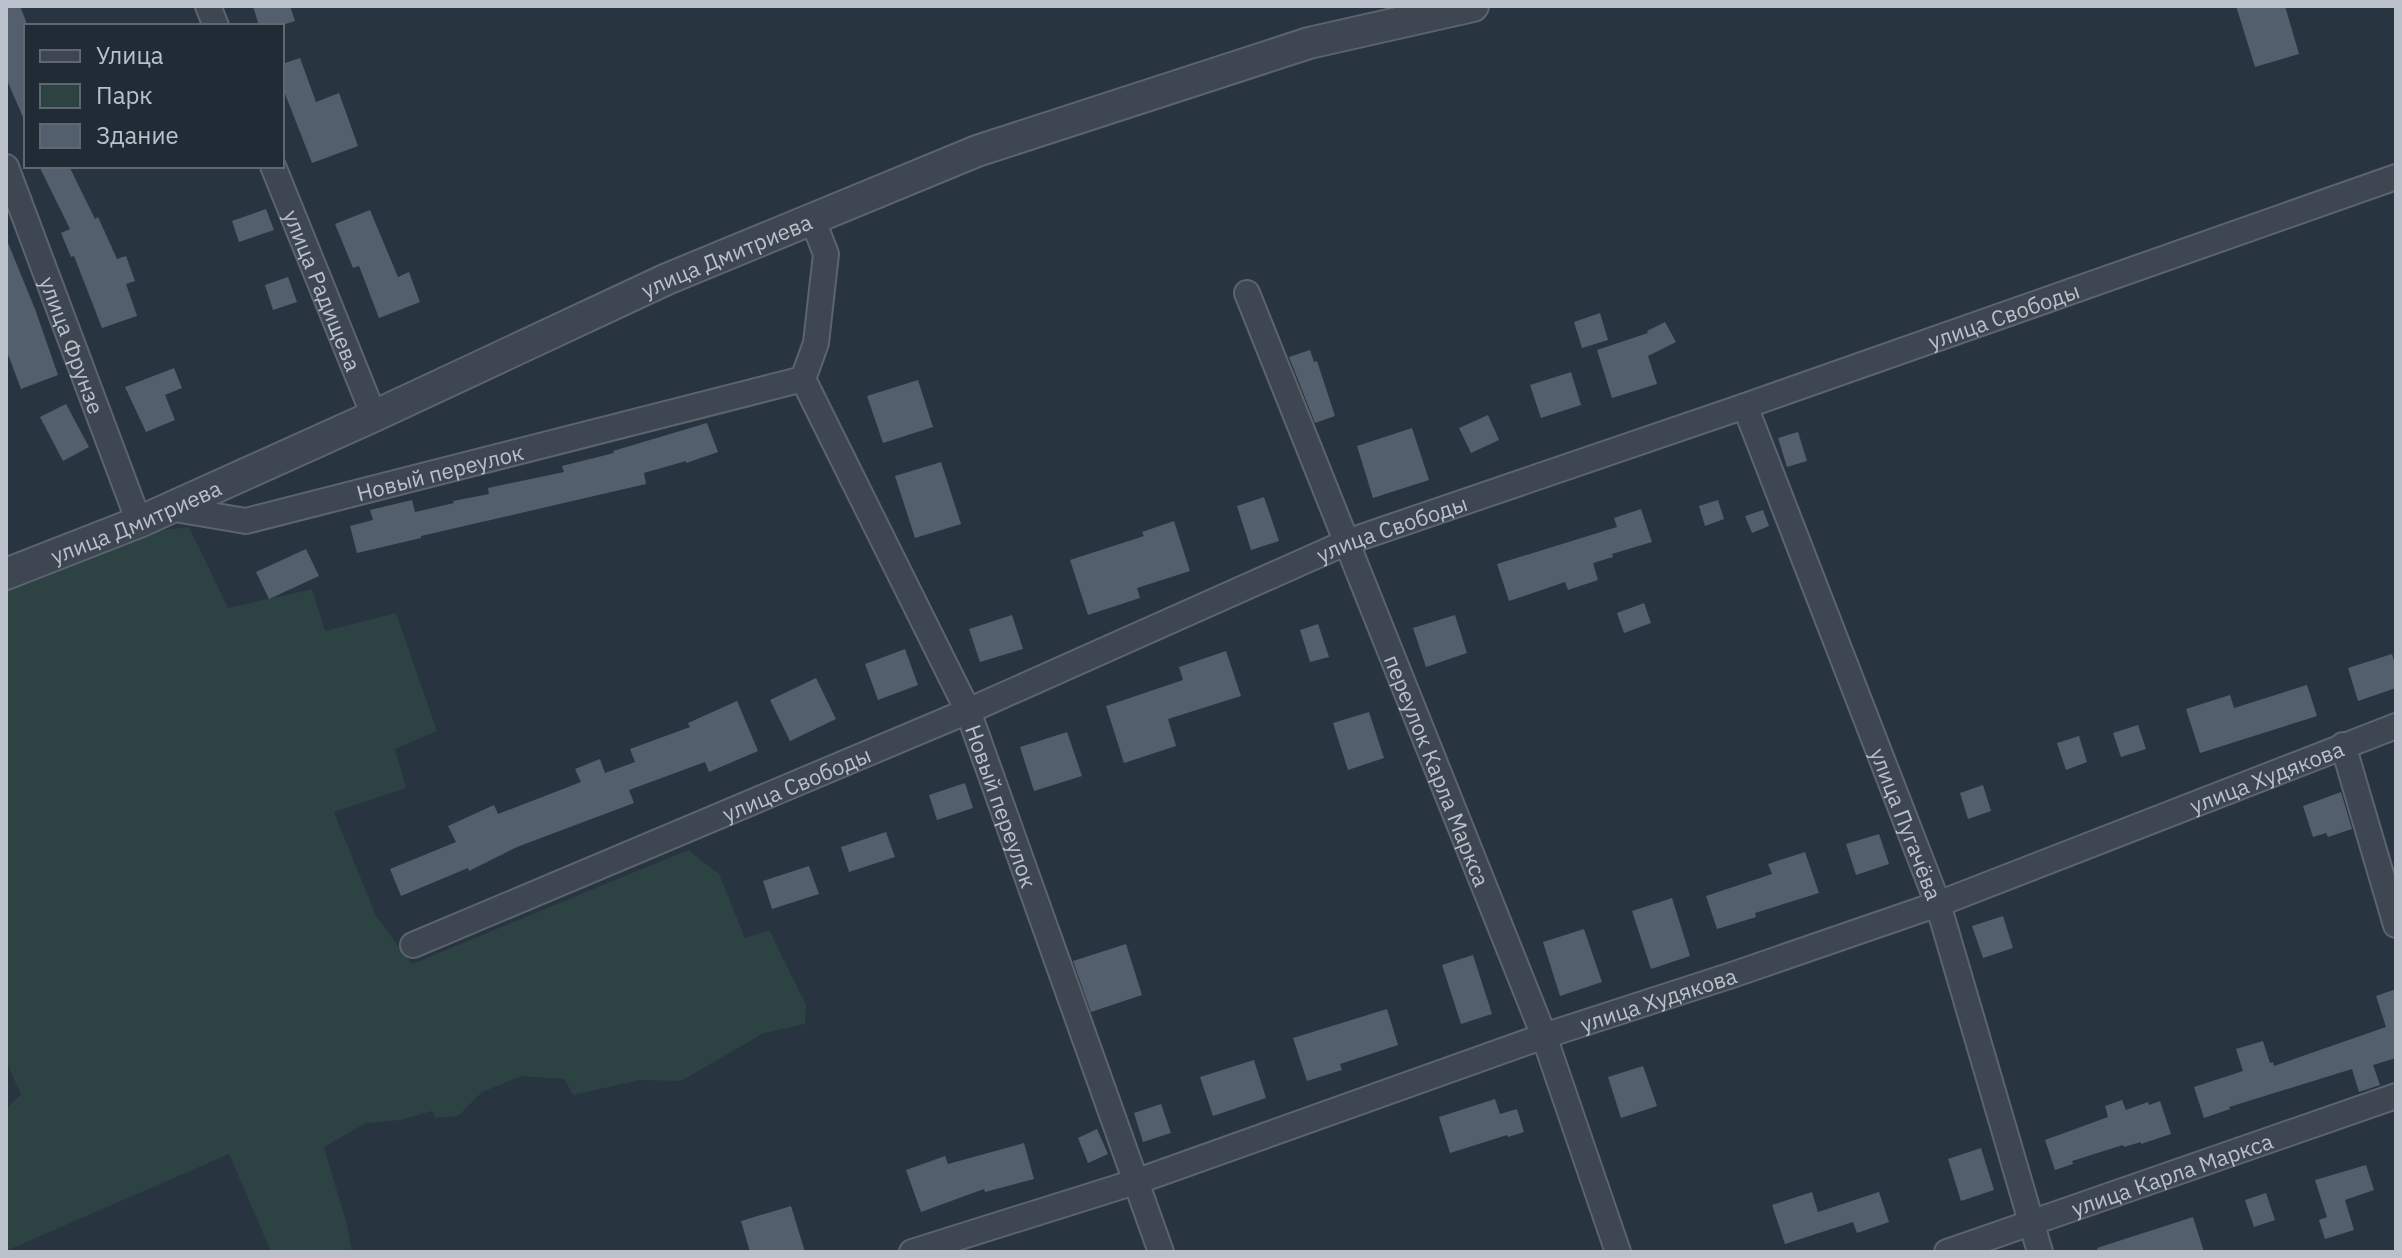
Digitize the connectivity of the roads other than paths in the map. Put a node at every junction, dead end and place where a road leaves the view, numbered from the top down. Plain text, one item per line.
1 (1473, 6) edge
2 (6, 167) edge
3 (274, 168) edge
4 (2396, 177) edge
5 (812, 218) junction
6 (1247, 293) dead end
7 (803, 379) junction
8 (1745, 406) junction
9 (374, 416) junction
10 (169, 508) junction
11 (139, 522) junction
12 (1347, 542) junction
13 (6, 574) edge
14 (968, 711) junction
15 (2396, 726) edge
16 (2343, 745) junction
17 (1938, 904) junction
18 (2396, 925) edge
19 (413, 945) dead end
20 (1544, 1036) junction
21 (2396, 1096) edge
22 (1138, 1181) junction
23 (2032, 1222) junction
24 (912, 1252) edge
25 (1161, 1252) edge
26 (1618, 1252) edge
27 (1947, 1252) edge
28 (2040, 1252) edge

1 - 5 street, улица Дмитриева
2 - 11 street, улица Фрунзе
3 - 9 street, улица Радищева
4 - 8 street, улица Свободы
5 - 7 street
5 - 9 street, улица Дмитриева
6 - 12 street, переулок Карла Маркса
7 - 10 street, Новый переулок
7 - 14 street, Новый переулок
8 - 12 street, улица Свободы
8 - 17 street, улица Пугачёва
9 - 10 street, улица Дмитриева
10 - 11 street, улица Дмитриева
11 - 13 street, улица Дмитриева
12 - 14 street, улица Свободы
12 - 20 street, переулок Карла Маркса
14 - 19 street, улица Свободы
14 - 22 street, Новый переулок
15 - 16 street, улица Худякова
16 - 17 street, улица Худякова
16 - 18 street
17 - 20 street, улица Худякова
17 - 23 street, улица Пугачёва
20 - 22 street, улица Худякова
20 - 26 street, переулок Карла Маркса
21 - 23 street, улица Карла Маркса
22 - 24 street, улица Худякова
22 - 25 street, Новый переулок
23 - 27 street, улица Карла Маркса
23 - 28 street, улица Пугачёва

